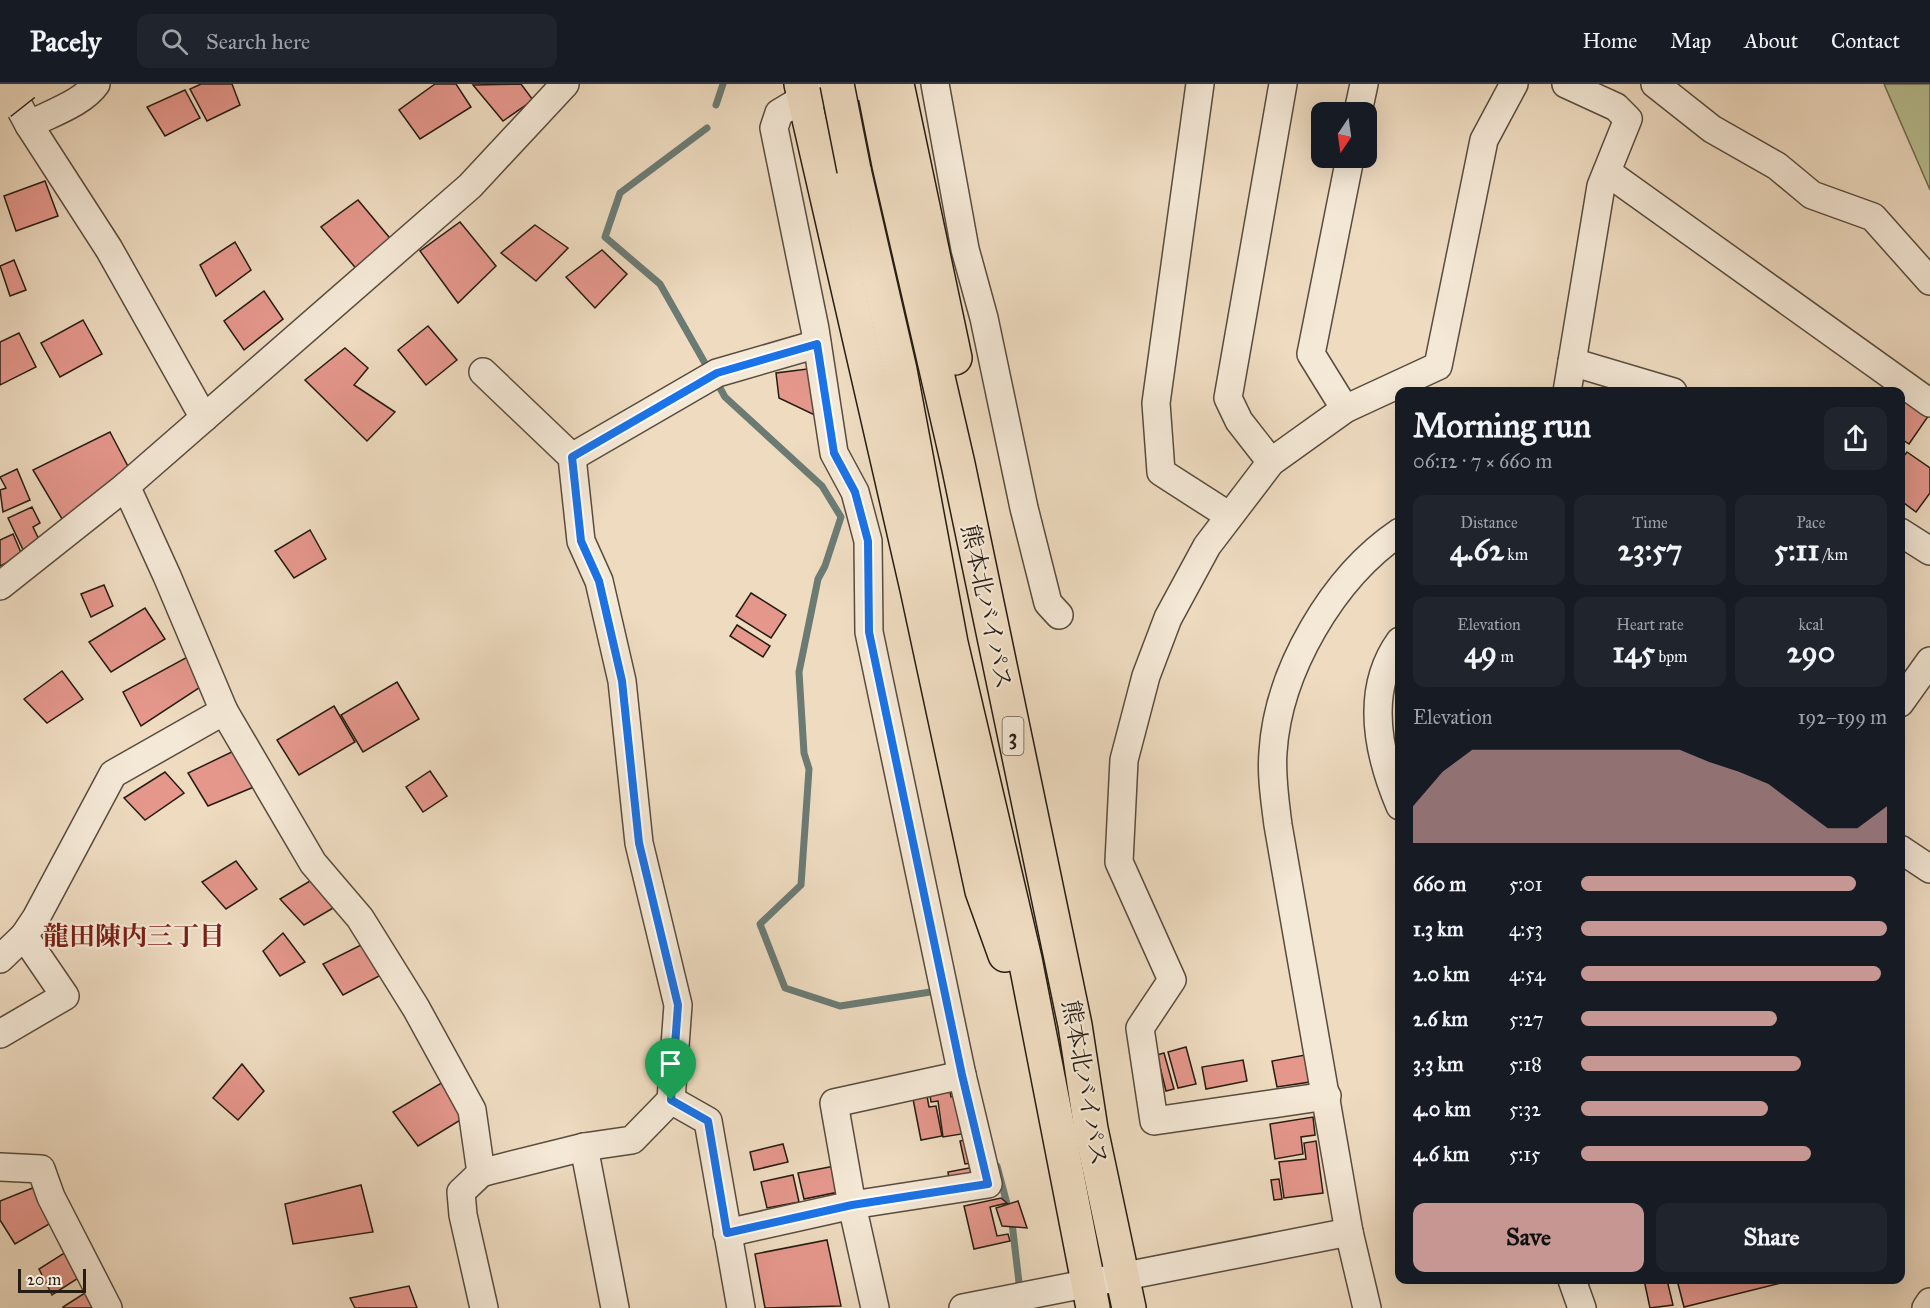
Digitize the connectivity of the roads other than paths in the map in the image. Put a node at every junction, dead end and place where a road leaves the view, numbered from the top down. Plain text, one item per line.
1 (7, 84) edge
2 (24, 84) edge
3 (96, 84) edge
4 (564, 84) edge
5 (837, 84) edge
6 (871, 84) edge
7 (897, 84) edge
8 (935, 84) edge
9 (1200, 84) edge
10 (1283, 84) edge
11 (1364, 84) edge
12 (1514, 84) edge
13 (1566, 84) edge
14 (1655, 84) edge
15 (802, 91) edge
16 (1361, 102) edge
17 (0, 103) edge
18 (29, 124) junction
19 (1348, 168) edge
20 (1607, 172) junction
21 (1930, 281) edge
22 (817, 344) junction
23 (1572, 362) junction
24 (483, 372) dead end
25 (1568, 387) edge
26 (1656, 387) edge
27 (1930, 403) edge
28 (1345, 409) junction
29 (204, 418) junction
30 (572, 457) junction
31 (1271, 462) junction
32 (126, 486) junction
33 (1228, 515) junction
34 (1905, 535) edge
35 (1395, 536) edge
36 (1930, 551) edge
37 (0, 586) edge
38 (1059, 615) dead end
39 (994, 644) junction
40 (1395, 650) edge
41 (1930, 660) edge
42 (1911, 690) edge
43 (224, 711) junction
44 (1395, 792) edge
45 (1905, 852) edge
46 (1930, 869) edge
47 (24, 936) junction
48 (0, 959) edge
49 (0, 1034) edge
50 (1043, 1061) junction
51 (962, 1075) junction
52 (1327, 1096) junction
53 (671, 1100) junction
54 (584, 1147) junction
55 (0, 1167) edge
56 (482, 1173) junction
57 (852, 1205) junction
58 (1349, 1232) junction
59 (727, 1233) junction
60 (1573, 1284) edge
61 (1126, 1292) edge
62 (1090, 1296) edge
63 (1930, 1302) edge
64 (108, 1308) edge
65 (484, 1308) edge
66 (615, 1308) edge
67 (741, 1308) edge
68 (875, 1308) edge
69 (963, 1308) edge
70 (1367, 1308) edge
71 (1582, 1308) edge
72 (1926, 1308) edge

1 - 18 street
2 - 17 main road, bridge
3 - 18 street
4 - 29 street
5 - 50 main road, 熊本北バイパス / 3, bridge
6 - 15 street
6 - 39 main road, 熊本北バイパス / 3
7 - 39 main road
8 - 38 street
9 - 33 street
10 - 31 street
11 - 16 street
12 - 28 street
13 - 20 street
14 - 21 street
15 - 22 street
15 - 50 main road
18 - 29 street
19 - 28 street
20 - 23 street
20 - 27 street
22 - 30 street
22 - 51 street
23 - 25 street
23 - 26 street
24 - 30 street
28 - 31 street
29 - 32 street
30 - 53 street
31 - 33 street
32 - 37 street
32 - 43 street
33 - 52 street
34 - 36 street
35 - 52 street
39 - 61 main road, 熊本北バイパス / 3
40 - 44 street
41 - 42 street
43 - 47 street
43 - 56 street
45 - 46 street
47 - 48 street
47 - 49 street
50 - 62 main road, 熊本北バイパス / 3
51 - 57 street
51 - 57 street
52 - 58 street
53 - 54 street
53 - 59 street
54 - 56 street
54 - 66 street
55 - 64 street
56 - 65 street
57 - 59 street
57 - 68 street
58 - 61 street
58 - 70 street
59 - 67 street
60 - 71 street
61 - 62 street
62 - 69 street
63 - 72 street

